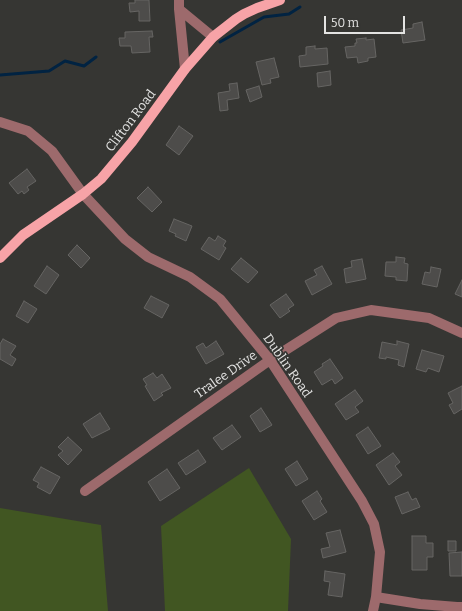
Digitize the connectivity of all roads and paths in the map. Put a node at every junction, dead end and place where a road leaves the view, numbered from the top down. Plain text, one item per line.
1 (280, 0) edge
2 (179, 5) edge
3 (214, 37) junction
4 (185, 69) junction
5 (0, 122) edge
6 (83, 194) junction
7 (0, 258) edge
8 (462, 333) edge
9 (270, 360) junction
10 (85, 491) dead end
11 (376, 597) junction
12 (462, 607) edge
13 (373, 611) edge

1 - 3 main road, Clifton Road
2 - 3 street
2 - 4 street
3 - 4 main road, Clifton Road
4 - 6 main road, Clifton Road
5 - 6 street, Dublin Road
6 - 7 main road, Clifton Road
6 - 9 street, Dublin Road
8 - 9 street, Tralee Drive
9 - 10 street, Tralee Drive
9 - 11 street, Dublin Road
11 - 12 street
11 - 13 street, Dublin Road

